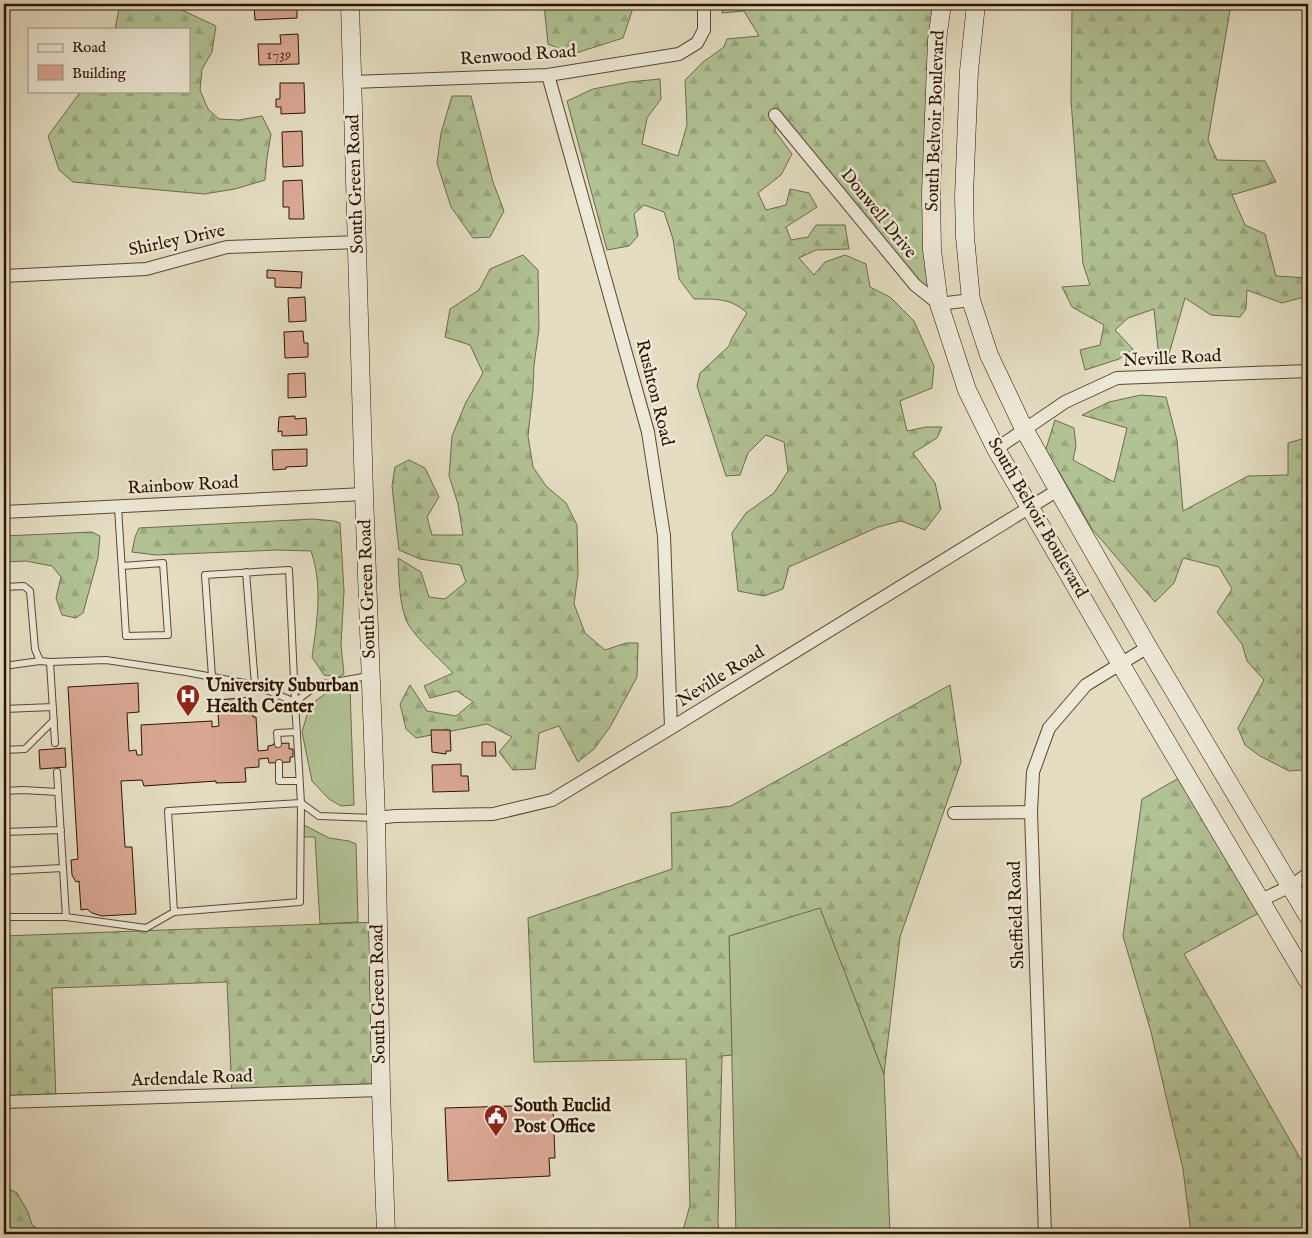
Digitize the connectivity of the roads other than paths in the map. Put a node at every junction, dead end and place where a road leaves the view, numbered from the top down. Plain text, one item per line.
1 (350, 4) edge
2 (704, 4) edge
3 (942, 4) edge
4 (976, 4) edge
5 (548, 75) junction
6 (352, 82) junction
7 (775, 115) dead end
8 (358, 242) junction
9 (4, 276) edge
10 (971, 300) junction
11 (939, 304) junction
12 (1308, 371) edge
13 (1024, 429) junction
14 (996, 449) junction
15 (1058, 490) junction
16 (364, 494) junction
17 (118, 506) junction
18 (1031, 507) junction
19 (4, 512) edge
20 (122, 566) junction
21 (246, 572) junction
22 (4, 587) edge
23 (1148, 647) junction
24 (40, 660) junction
25 (50, 662) junction
26 (1120, 664) junction
27 (4, 666) edge
28 (371, 675) junction
29 (212, 676) junction
30 (255, 685) junction
31 (295, 702) junction
32 (53, 707) junction
33 (4, 709) edge
34 (54, 720) junction
35 (671, 728) junction
36 (297, 732) junction
37 (55, 743) dead end
38 (278, 744) dead end
39 (4, 750) edge
40 (279, 763) dead end
41 (57, 772) dead end
42 (299, 781) junction
43 (4, 791) edge
44 (58, 792) junction
45 (300, 803) junction
46 (1031, 812) junction
47 (954, 813) dead end
48 (376, 818) junction
49 (61, 830) junction
50 (4, 832) edge
51 (63, 868) junction
52 (4, 871) edge
53 (1308, 874) edge
54 (1291, 886) junction
55 (1261, 900) junction
56 (174, 912) junction
57 (1308, 916) edge
58 (4, 917) edge
59 (66, 917) junction
60 (1308, 981) edge
61 (381, 1090) junction
62 (4, 1102) edge
63 (386, 1234) edge
64 (1045, 1234) edge

1 - 6 street, South Green Road
2 - 5 street, Renwood Road
3 - 11 street, South Belvoir Boulevard
4 - 10 street, South Belvoir Boulevard
5 - 6 street, Renwood Road
5 - 35 street, Rushton Road
6 - 8 street, South Green Road
7 - 11 street, Donwell Drive
8 - 9 street, Shirley Drive
8 - 16 street, South Green Road
10 - 11 street
10 - 13 street, South Belvoir Boulevard
11 - 14 street, South Belvoir Boulevard
12 - 13 street, Neville Road
13 - 14 street, Neville Road
13 - 15 street, South Belvoir Boulevard
14 - 18 street, South Belvoir Boulevard
15 - 18 street, Neville Road
15 - 23 street, South Belvoir Boulevard
16 - 17 street, Rainbow Road
16 - 28 street, South Green Road
17 - 19 street, Rainbow Road
17 - 20 lane
18 - 26 street, South Belvoir Boulevard
18 - 35 street, Neville Road
20 - 20 lane
21 - 29 lane
21 - 30 lane
21 - 31 lane
22 - 24 lane
23 - 26 street, Sheffield Road
23 - 54 street, South Belvoir Boulevard
24 - 25 lane
24 - 27 lane
25 - 29 lane
25 - 32 lane
26 - 46 street, Sheffield Road
26 - 55 street, South Belvoir Boulevard
28 - 31 lane
28 - 48 street, South Green Road
29 - 30 lane
30 - 31 lane
31 - 36 lane
32 - 33 lane
32 - 34 lane
34 - 37 lane
34 - 39 lane
35 - 48 street, Neville Road
36 - 38 lane
36 - 42 lane
40 - 42 lane
41 - 44 lane
42 - 45 lane
43 - 44 lane
44 - 49 lane
45 - 48 lane
45 - 56 lane
45 - 56 lane
46 - 47 street
46 - 64 street, Sheffield Road
48 - 61 street, South Green Road
49 - 50 lane
49 - 51 lane
51 - 52 lane
51 - 59 lane
53 - 54 street
54 - 55 street
54 - 57 street, South Belvoir Boulevard
55 - 60 street, South Belvoir Boulevard
56 - 59 lane
58 - 59 lane
61 - 62 street, Ardendale Road
61 - 63 street, South Green Road

